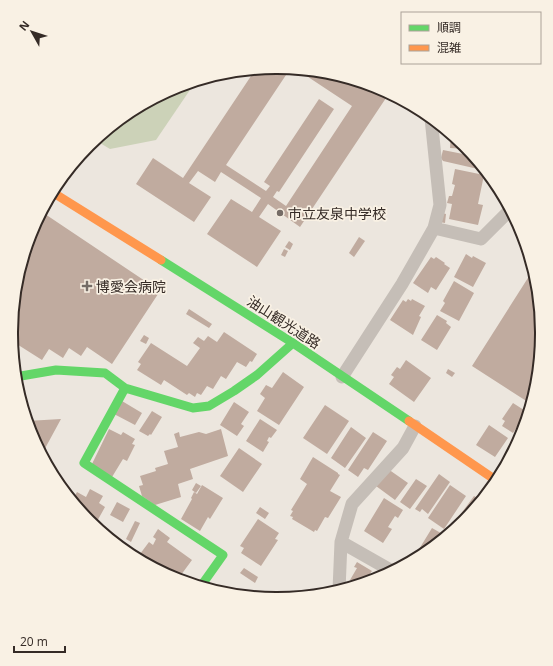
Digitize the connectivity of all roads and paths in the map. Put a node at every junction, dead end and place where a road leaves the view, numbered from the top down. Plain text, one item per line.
1 (432, 126) edge
2 (58, 196) edge
3 (506, 214) edge
4 (434, 228) junction
5 (293, 343) junction
6 (22, 376) edge
7 (342, 376) junction
8 (125, 388) junction
9 (415, 426) junction
10 (491, 477) edge
11 (341, 542) junction
12 (386, 567) edge
13 (205, 582) edge
14 (339, 584) edge

1 - 4 street
2 - 5 street, 油山観光道路
3 - 4 street
4 - 7 street
5 - 7 street, 油山観光道路
5 - 8 street
6 - 8 street
7 - 9 street, 油山観光道路
8 - 13 street
9 - 10 street, 油山観光道路
9 - 11 street
11 - 12 street
11 - 14 street

